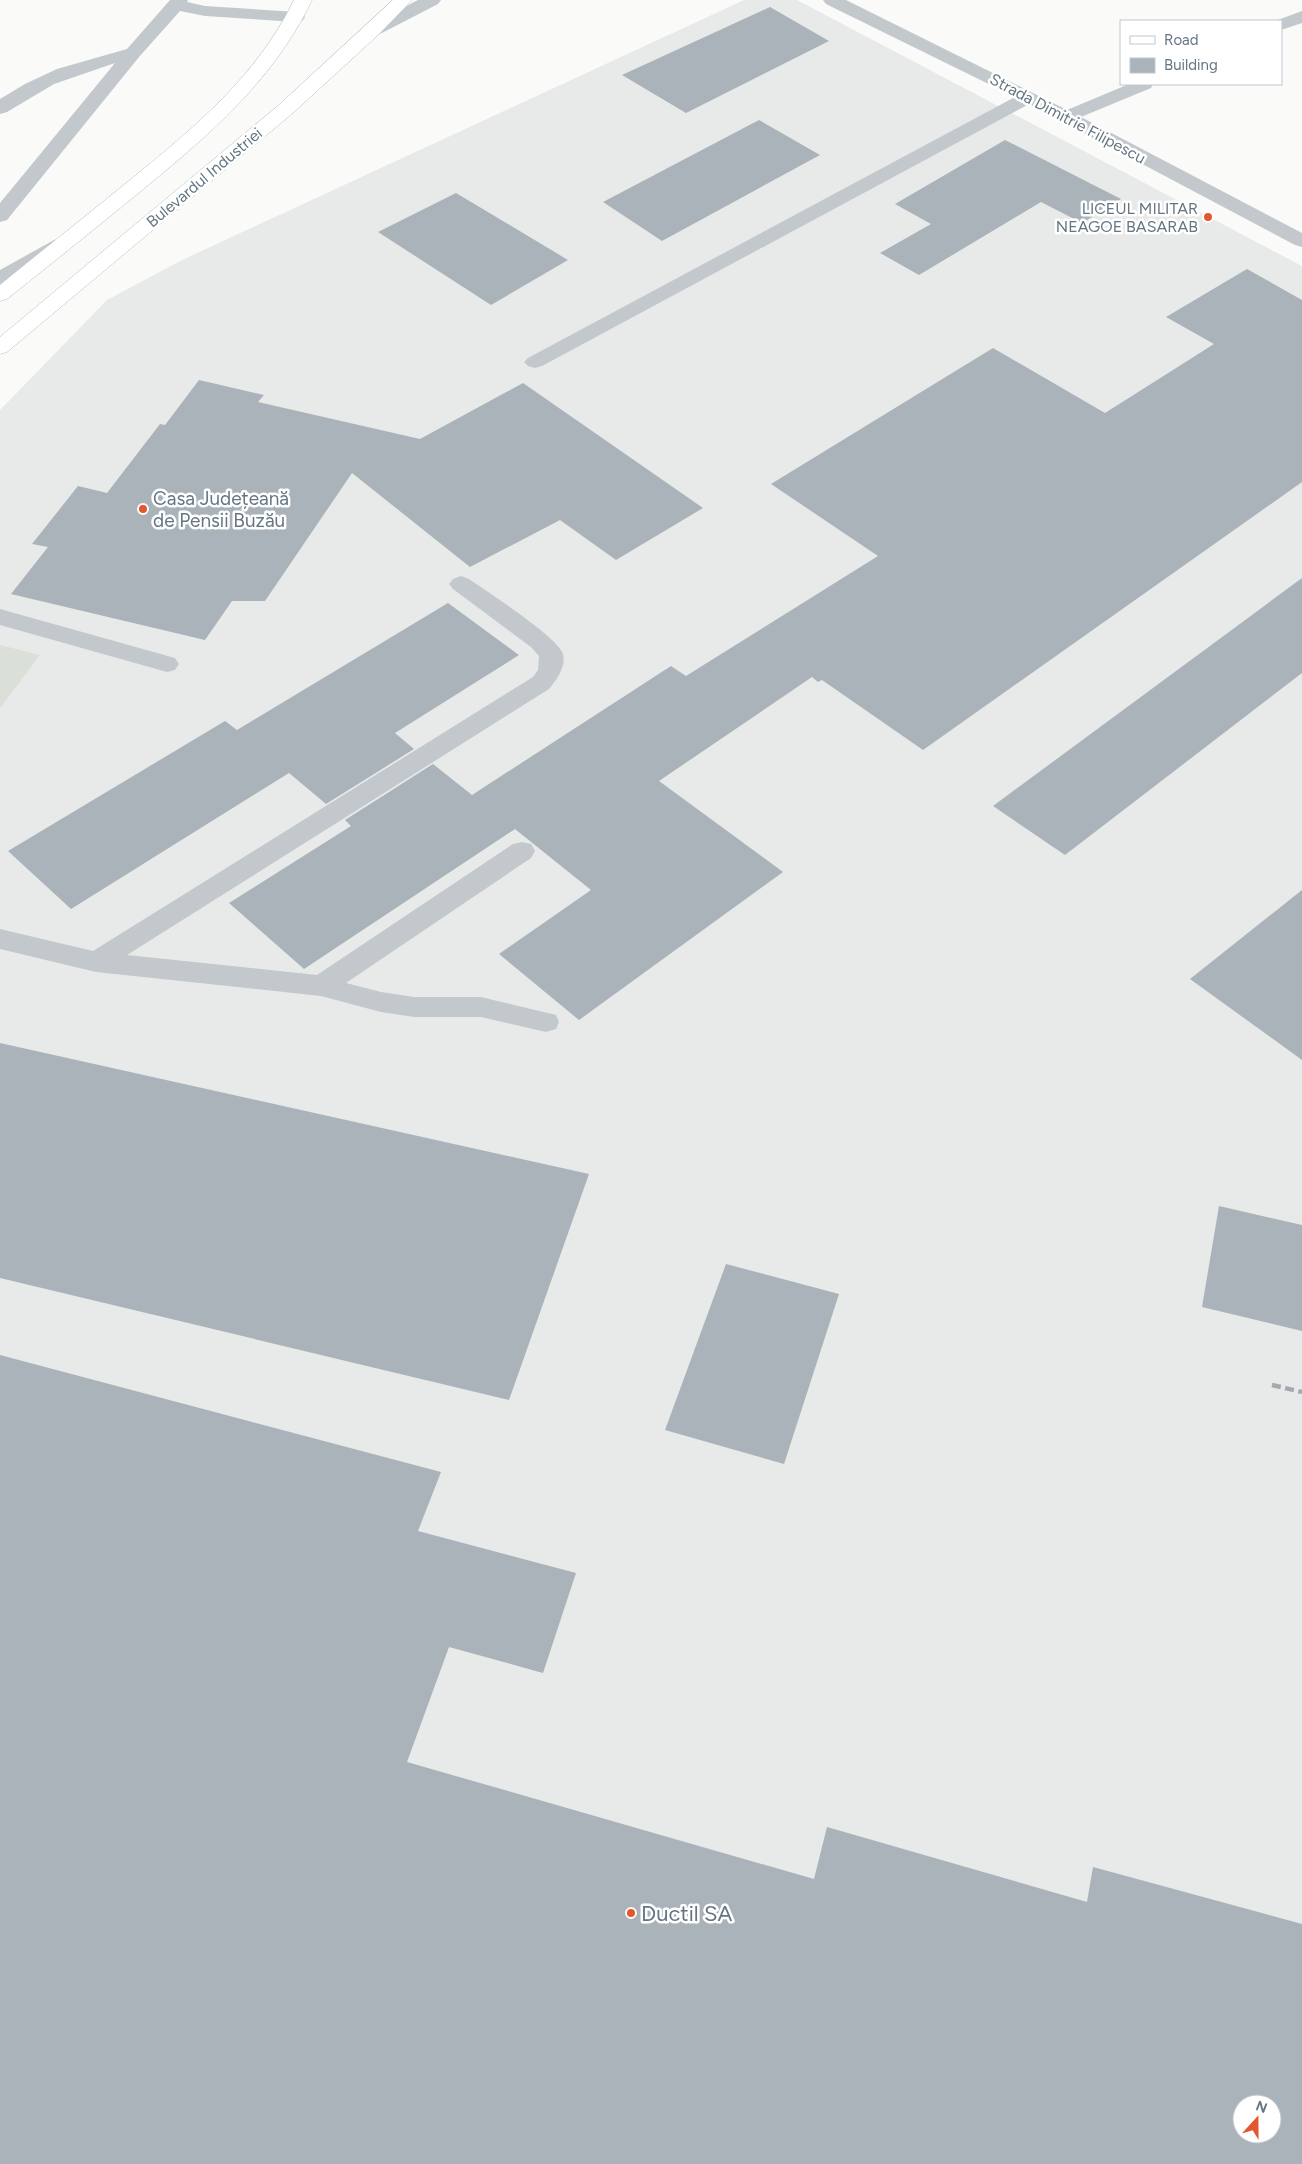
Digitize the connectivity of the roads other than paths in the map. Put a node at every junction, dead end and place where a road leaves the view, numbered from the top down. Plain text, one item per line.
1 (403, 0) edge
2 (432, 0) edge
3 (832, 0) edge
4 (178, 3) edge
5 (299, 8) edge
6 (1302, 16) edge
7 (1282, 25) edge
8 (372, 31) junction
9 (133, 53) junction
10 (1142, 85) edge
11 (1030, 97) junction
12 (0, 108) edge
13 (1068, 116) junction
14 (0, 216) edge
15 (71, 238) junction
16 (1302, 241) edge
17 (0, 278) edge
18 (0, 295) edge
19 (0, 348) edge
20 (535, 362) dead end
21 (461, 584) dead end
22 (0, 617) edge
23 (167, 664) dead end
24 (522, 851) dead end
25 (0, 939) edge
26 (96, 962) junction
27 (321, 986) junction
28 (546, 1022) dead end

1 - 8 main road, Bulevardul Industriei
2 - 8 street
3 - 11 street, Strada Dimitrie Filipescu
4 - 5 street
4 - 9 street
5 - 15 main road, Bulevardul Industriei
6 - 7 street
8 - 19 main road, Bulevardul Industriei
9 - 12 street
9 - 14 street
10 - 13 street
11 - 13 street, Strada Dimitrie Filipescu
11 - 20 street
13 - 16 street, Strada Dimitrie Filipescu
15 - 17 street
15 - 18 main road, Bulevardul Industriei
21 - 26 street
22 - 23 street
24 - 27 street
25 - 26 street
26 - 27 street
27 - 28 street

